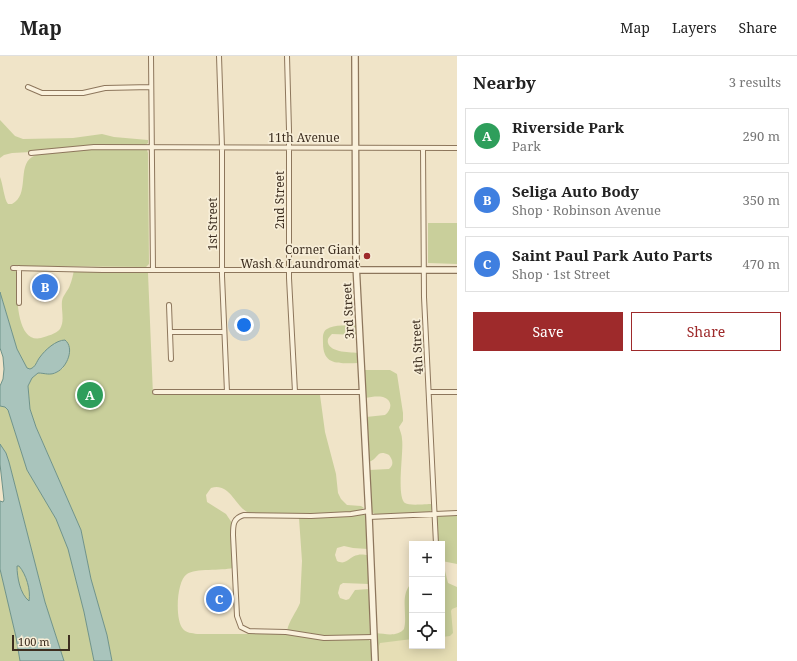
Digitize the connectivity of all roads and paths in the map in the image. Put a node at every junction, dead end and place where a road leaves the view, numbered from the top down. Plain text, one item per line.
1 (151, 56) edge
2 (219, 56) edge
3 (287, 56) edge
4 (355, 56) edge
5 (28, 87) dead end
6 (151, 87) junction
7 (222, 147) junction
8 (289, 147) junction
9 (152, 148) junction
10 (355, 148) junction
11 (423, 148) junction
12 (457, 148) edge
13 (31, 153) dead end
14 (13, 268) dead end
15 (19, 268) junction
16 (153, 270) junction
17 (222, 270) junction
18 (289, 270) junction
19 (357, 270) junction
20 (424, 270) junction
21 (457, 270) edge
22 (19, 303) dead end
23 (169, 305) dead end
24 (170, 332) junction
25 (224, 332) junction
26 (171, 359) dead end
27 (155, 392) dead end
28 (227, 392) junction
29 (295, 392) junction
30 (363, 392) junction
31 (429, 392) junction
32 (457, 392) edge
33 (435, 513) junction
34 (457, 513) edge
35 (369, 514) junction
36 (436, 541) edge
37 (374, 638) junction
38 (375, 661) edge

1 - 6 street
2 - 7 street, 1st Street
3 - 8 street, 2nd Street
4 - 10 street, 3rd Street
5 - 6 street
6 - 9 street
7 - 8 street, 11th Avenue
7 - 9 street, 11th Avenue
7 - 17 street, 1st Street
8 - 10 street, 11th Avenue
8 - 18 street, 2nd Street
9 - 13 street, 11th Avenue
9 - 16 street
10 - 11 street, 11th Avenue
10 - 19 street, 3rd Street
11 - 12 street, 11th Avenue
11 - 20 street, 4th Street
14 - 15 street
15 - 16 street
15 - 22 street
16 - 17 street
17 - 18 street
17 - 25 street, 1st Street
18 - 19 street
18 - 29 street, 2nd Street
19 - 20 street
19 - 30 street, 3rd Street
20 - 21 street
20 - 31 street, 4th Street
23 - 24 street
24 - 25 street
24 - 26 street
25 - 28 street, 1st Street
27 - 28 street
28 - 29 street
29 - 30 street
30 - 35 street, 3rd Street
31 - 32 street
31 - 33 street, 4th Street
33 - 34 street
33 - 35 street
33 - 36 street, 4th Street
35 - 37 street, 3rd Street
35 - 37 street
37 - 38 street, 3rd Street

